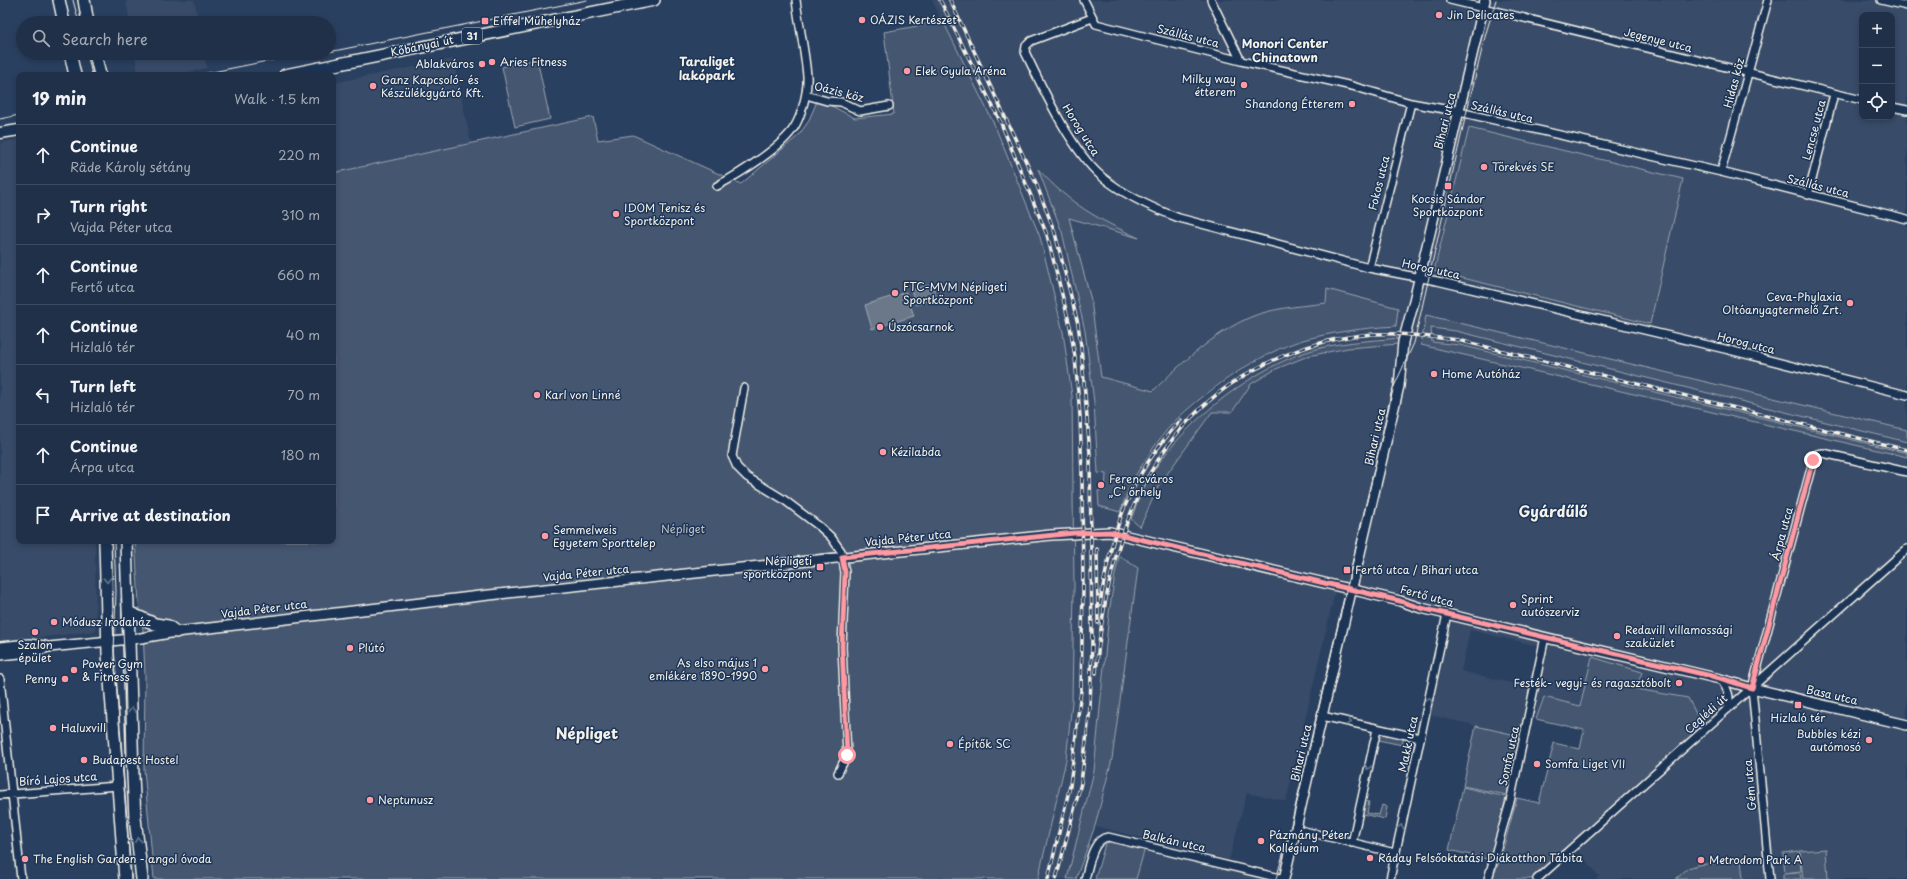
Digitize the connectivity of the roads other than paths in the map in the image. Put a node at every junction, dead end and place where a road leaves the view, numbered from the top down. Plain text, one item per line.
1 (58, 0) edge
2 (84, 0) edge
3 (654, 0) edge
4 (796, 0) edge
5 (1084, 0) edge
6 (1211, 0) edge
7 (1450, 0) edge
8 (1768, 0) edge
9 (1881, 0) edge
10 (1485, 4) edge
11 (1907, 6) edge
12 (62, 16) edge
13 (87, 16) edge
14 (1092, 18) junction
15 (72, 60) edge
16 (96, 60) edge
17 (1241, 61) junction
18 (74, 72) edge
19 (99, 72) edge
20 (300, 72) edge
21 (1748, 74) junction
22 (1834, 94) junction
23 (806, 95) junction
24 (1859, 99) edge
25 (1411, 103) junction
26 (889, 106) dead end
27 (1895, 108) edge
28 (1907, 110) edge
29 (1459, 113) junction
30 (16, 130) edge
31 (0, 133) edge
32 (1721, 172) junction
33 (718, 186) dead end
34 (1808, 195) junction
35 (1907, 219) edge
36 (1369, 268) junction
37 (1420, 277) junction
38 (744, 388) dead end
39 (1907, 395) edge
40 (1907, 472) edge
41 (1127, 536) joint
42 (105, 544) edge
43 (126, 544) edge
44 (1907, 549) edge
45 (842, 557) junction
46 (1352, 589) junction
47 (128, 612) junction
48 (1447, 614) junction
49 (176, 632) junction
50 (1545, 637) junction
51 (130, 639) junction
52 (108, 641) junction
53 (0, 647) edge
54 (48, 647) junction
55 (0, 655) edge
56 (1720, 678) junction
57 (0, 679) edge
58 (1752, 688) junction
59 (1728, 709) junction
60 (1322, 716) junction
61 (1907, 725) edge
62 (1377, 729) junction
63 (1420, 738) junction
64 (838, 773) dead end
65 (118, 786) junction
66 (12, 794) junction
67 (0, 795) edge
68 (1296, 829) junction
69 (1352, 843) junction
70 (1395, 853) junction
71 (21, 879) edge
72 (125, 879) edge
73 (142, 879) edge
74 (1085, 879) edge
75 (1284, 879) edge
76 (1390, 879) edge
77 (1488, 879) edge
78 (1537, 879) edge
79 (1770, 879) edge

1 - 12 main road
2 - 13 main road
3 - 20 main road, Kőbányai út / 31
4 - 23 street
5 - 14 street
6 - 17 street
7 - 10 street, Jegenye utca
8 - 21 street, Hidas köz
9 - 11 street
10 - 21 street, Jegenye utca
10 - 29 street, Bihari utca
14 - 17 street, Szállás utca
14 - 36 street, Horog utca
15 - 18 main road
16 - 19 main road
17 - 25 street, Szállás utca
21 - 22 street, Jegenye utca
21 - 32 street, Hidas köz
22 - 24 street, Jegenye utca
22 - 34 street, Lencse utca
23 - 26 street, Oázis köz
23 - 33 street
25 - 29 street, Szállás utca
25 - 36 street, Fokos utca
27 - 28 street
29 - 32 street, Szállás utca
29 - 37 street, Bihari utca
30 - 31 main road
32 - 34 street, Szállás utca
34 - 35 street, Szállás utca
36 - 37 street, Horog utca
37 - 39 street, Horog utca
37 - 46 street, Bihari utca
38 - 45 street
40 - 58 street, Árpa utca
41 - 45 street, Vajda Péter utca
41 - 46 street, Fertő utca
42 -> 52 main road
43 - 47 main road
44 - 58 street, Ceglédi út
45 - 49 street, Vajda Péter utca
45 - 64 street
46 - 48 street, Fertő utca
46 - 60 street, Bihari utca
47 - 49 main road
47 - 51 main road
48 - 50 street, Fertő utca
63 -> 48 street, Makk utca
49 - 51 street, Vajda Péter utca
50 - 56 street, Fertő utca
50 - 77 street, Somfa utca
51 - 52 street, Vajda Péter utca
73 -> 51 main road
52 - 54 street, Vajda Péter utca
52 - 65 main road
53 - 54 street, Vajda Péter utca
54 - 55 street, Vajda Péter utca
56 - 58 street
56 - 59 street
57 - 66 street
58 - 59 street, Ceglédi út
58 - 61 street, Basa utca
58 - 79 street, Gém utca
59 - 78 street, Ceglédi út
60 -> 62 street
60 - 68 street, Bihari utca
62 - 63 street
62 -> 69 street
70 -> 63 street, Makk utca
65 - 66 street, Bíró Lajos utca
65 - 72 main road
66 - 67 street, Bíró Lajos utca
66 - 71 street
68 - 69 street
68 - 75 street, Bihari utca
69 - 70 street
70 - 76 street, Makk utca
74 - 75 street, Balkán utca

